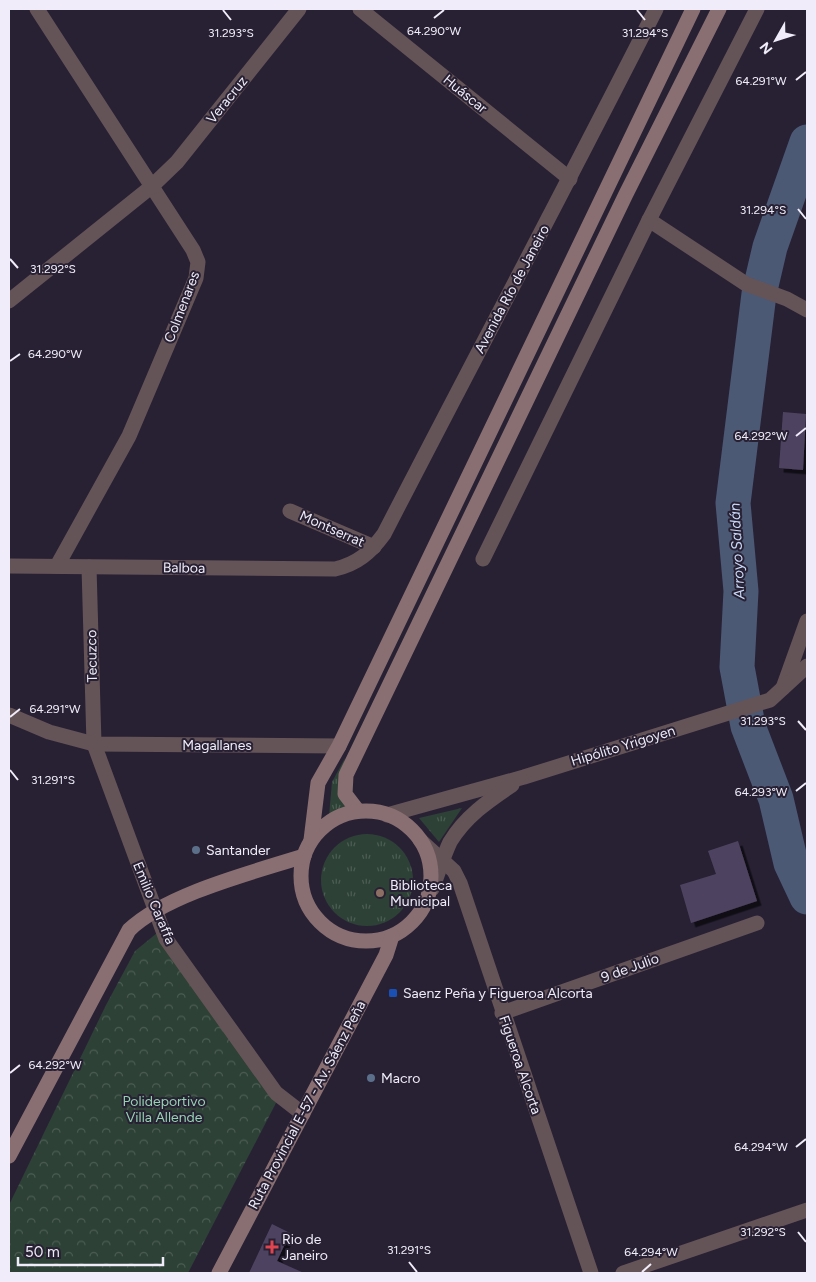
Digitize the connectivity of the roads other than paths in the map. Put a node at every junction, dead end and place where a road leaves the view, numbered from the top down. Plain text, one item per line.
1 (37, 9) edge
2 (299, 9) edge
3 (360, 9) edge
4 (656, 9) edge
5 (692, 9) edge
6 (719, 9) edge
7 (757, 9) edge
8 (570, 179) junction
9 (151, 187) junction
10 (649, 220) junction
11 (787, 299) junction
12 (807, 299) edge
13 (9, 301) edge
14 (807, 310) edge
15 (290, 511) dead end
16 (374, 547) junction
17 (483, 559) dead end
18 (358, 561) joint
19 (9, 566) edge
20 (57, 566) junction
21 (89, 567) junction
22 (807, 620) edge
23 (807, 666) edge
24 (783, 690) junction
25 (9, 715) edge
26 (94, 744) junction
27 (339, 746) junction
28 (524, 777) junction
29 (358, 811) junction
30 (387, 814) junction
31 (311, 840) junction
32 (420, 840) junction
33 (304, 856) junction
34 (444, 860) junction
35 (432, 889) junction
36 (155, 910) junction
37 (757, 922) dead end
38 (392, 936) junction
39 (502, 1013) junction
40 (303, 1114) junction
41 (9, 1156) edge
42 (807, 1210) edge
43 (219, 1273) edge
44 (592, 1273) edge
45 (623, 1273) edge

1 - 9 street, Colmenares
2 - 9 street, Veracruz
3 - 8 street, Huáscar
4 - 8 street, Avenida Río de Janeiro
5 - 27 main road
6 - 29 main road
7 - 10 street
8 - 16 street, Avenida Río de Janeiro
9 - 13 street, Veracruz
9 - 20 street, Colmenares
10 - 11 street
10 - 17 street
11 - 12 street
11 - 14 street
15 - 16 street, Montserrat
16 - 18 street, Avenida Río de Janeiro
18 - 21 street, Balboa
19 - 20 street, Balboa
20 - 21 street, Balboa
21 - 26 street, Tecuzco
22 - 24 street
23 - 24 street
24 - 28 street, Hipólito Yrigoyen
25 - 26 street
26 - 27 street, Magallanes
26 - 36 street, Emilio Caraffa
27 - 31 main road
28 - 30 street, Hipólito Yrigoyen
28 - 34 street, Hipólito Yrigoyen
29 - 30 main road
29 - 31 main road
30 - 32 main road
31 - 33 main road
32 - 34 street, Figueroa Alcorta
32 - 35 main road
33 - 36 main road
33 - 38 main road
34 - 35 street, Hipólito Yrigoyen
34 - 39 street, Figueroa Alcorta
35 - 38 main road
36 - 40 street, Emilio Caraffa
36 - 41 main road
37 - 39 street, 9 de Julio
38 - 40 main road, Ruta Provincial E-57 - Av. Sáenz Peña
39 - 44 street, Figueroa Alcorta
40 - 43 main road, Ruta Provincial E-57 - Av. Sáenz Peña
42 - 45 street

